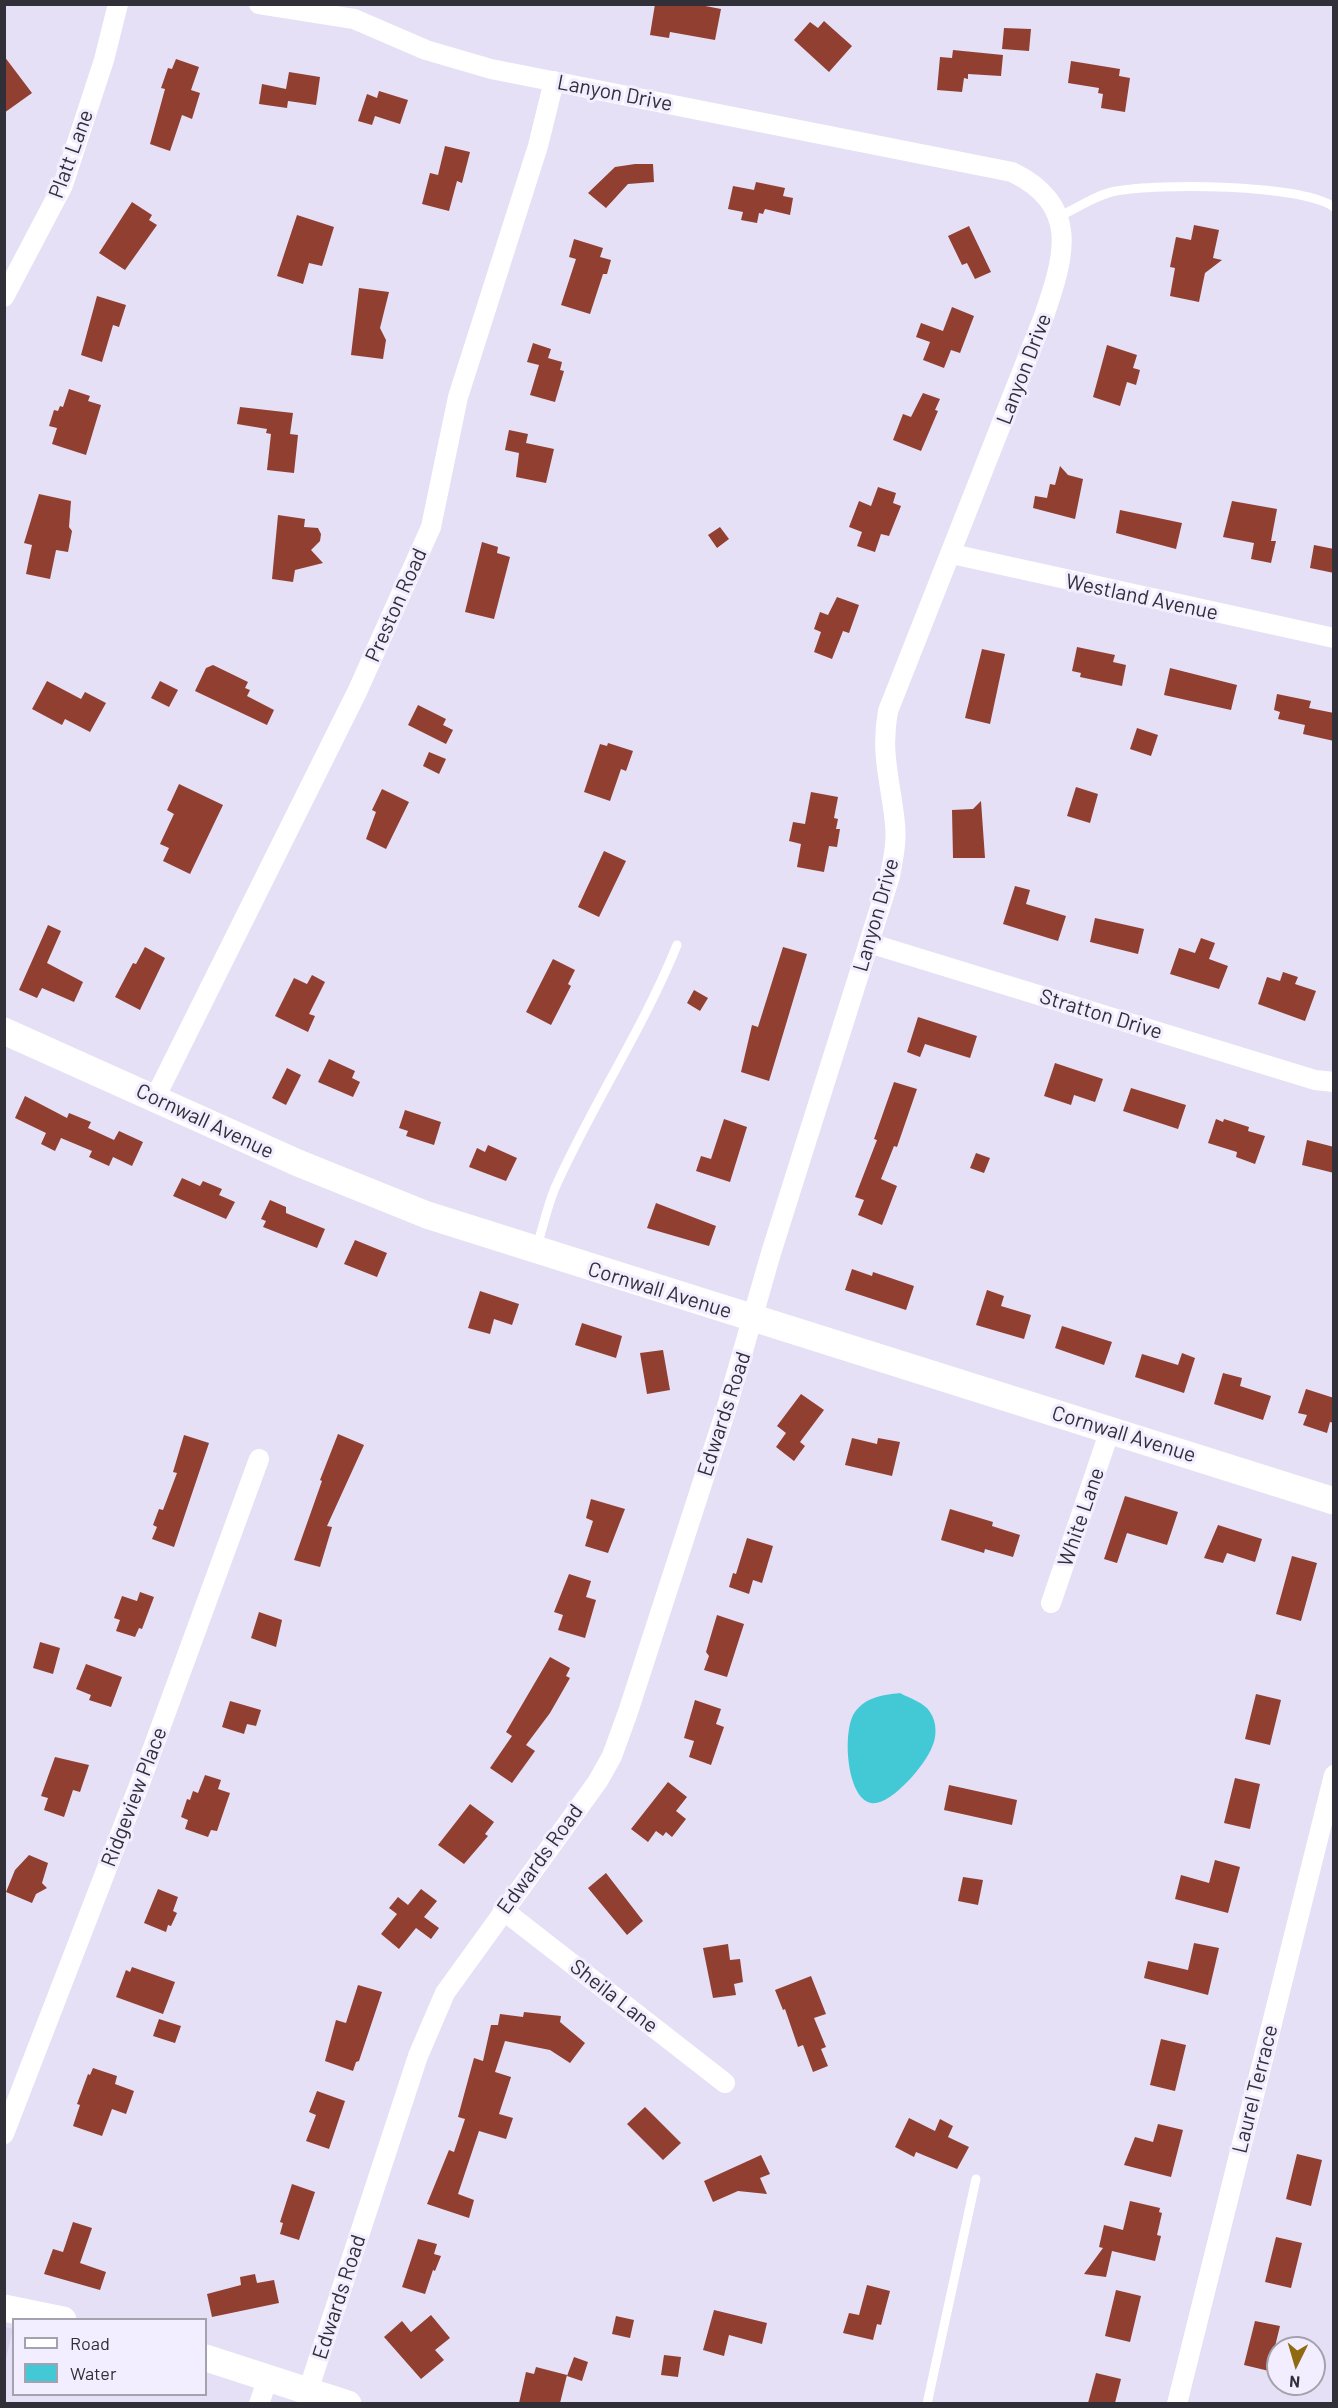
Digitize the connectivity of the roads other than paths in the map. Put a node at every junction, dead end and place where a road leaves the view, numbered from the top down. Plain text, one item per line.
1 (118, 4) edge
2 (259, 4) edge
3 (554, 81) junction
4 (1334, 207) edge
5 (1058, 217) junction
6 (4, 297) edge
7 (952, 554) junction
8 (1334, 638) edge
9 (869, 943) junction
10 (677, 945) dead end
11 (4, 1031) edge
12 (1334, 1082) edge
13 (155, 1098) junction
14 (536, 1251) junction
15 (752, 1318) junction
16 (1110, 1430) junction
17 (259, 1459) dead end
18 (1334, 1501) edge
19 (1052, 1603) dead end
20 (1334, 1775) edge
21 (503, 1910) junction
22 (725, 2083) dead end
23 (4, 2134) edge
24 (976, 2179) dead end
25 (4, 2308) edge
26 (58, 2318) edge
27 (207, 2359) edge
28 (264, 2391) edge
29 (308, 2391) junction
30 (348, 2403) edge
31 (927, 2403) edge
32 (1178, 2403) edge

1 - 6 street, Platt Lane
2 - 3 street, Lanyon Drive
3 - 5 street, Lanyon Drive
3 - 13 street, Preston Road
4 - 5 lane
5 - 7 street, Lanyon Drive
7 - 8 street, Westland Avenue
7 - 9 street, Lanyon Drive
9 - 12 street, Stratton Drive
9 - 15 street, Lanyon Drive
10 - 14 lane
11 - 13 street, Cornwall Avenue
13 - 14 street, Cornwall Avenue
14 - 15 street, Cornwall Avenue
15 - 16 street, Cornwall Avenue
15 - 21 street, Edwards Road
16 - 18 street, Cornwall Avenue
16 - 19 street, White Lane
17 - 23 street, Ridgeview Place
20 - 32 street, Laurel Terrace
21 - 22 street, Sheila Lane
21 - 29 street, Edwards Road
24 - 31 lane
25 - 26 street
27 - 28 street
28 - 29 street
29 - 30 street

